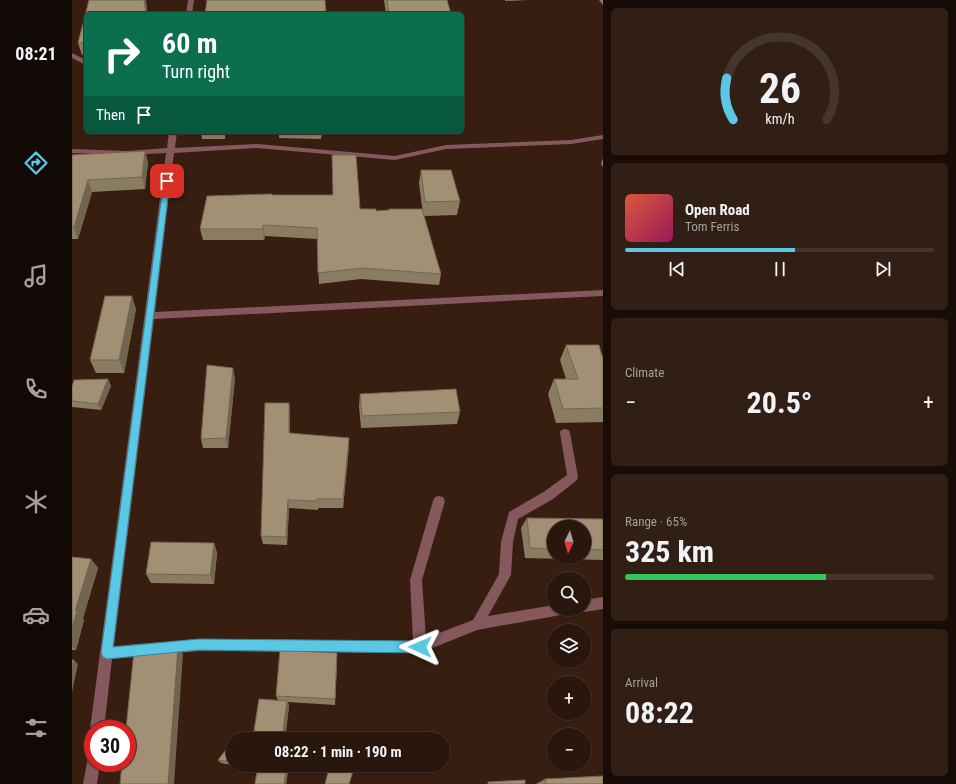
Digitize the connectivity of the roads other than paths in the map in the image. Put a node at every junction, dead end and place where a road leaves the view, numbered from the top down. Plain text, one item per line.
1 (191, 0) edge
2 (189, 12) edge
3 (72, 55) edge
4 (84, 62) edge
5 (173, 134) edge
6 (603, 137) edge
7 (72, 151) edge
8 (170, 151) junction
9 (603, 293) edge
10 (150, 316) junction
11 (565, 433) dead end
12 (439, 501) dead end
13 (603, 603) edge
14 (591, 605) edge
15 (547, 612) edge
16 (477, 624) junction
17 (420, 647) junction
18 (107, 653) junction
19 (98, 720) edge
20 (92, 772) edge
21 (90, 784) edge

1 - 2 street
3 - 4 street
5 - 8 street
6 - 8 street
7 - 8 street
8 - 10 street
9 - 10 street
10 - 18 street
11 - 16 street
12 - 17 street
13 - 14 street
15 - 16 street
16 - 17 street
17 - 18 street
18 - 19 street
20 - 21 street

